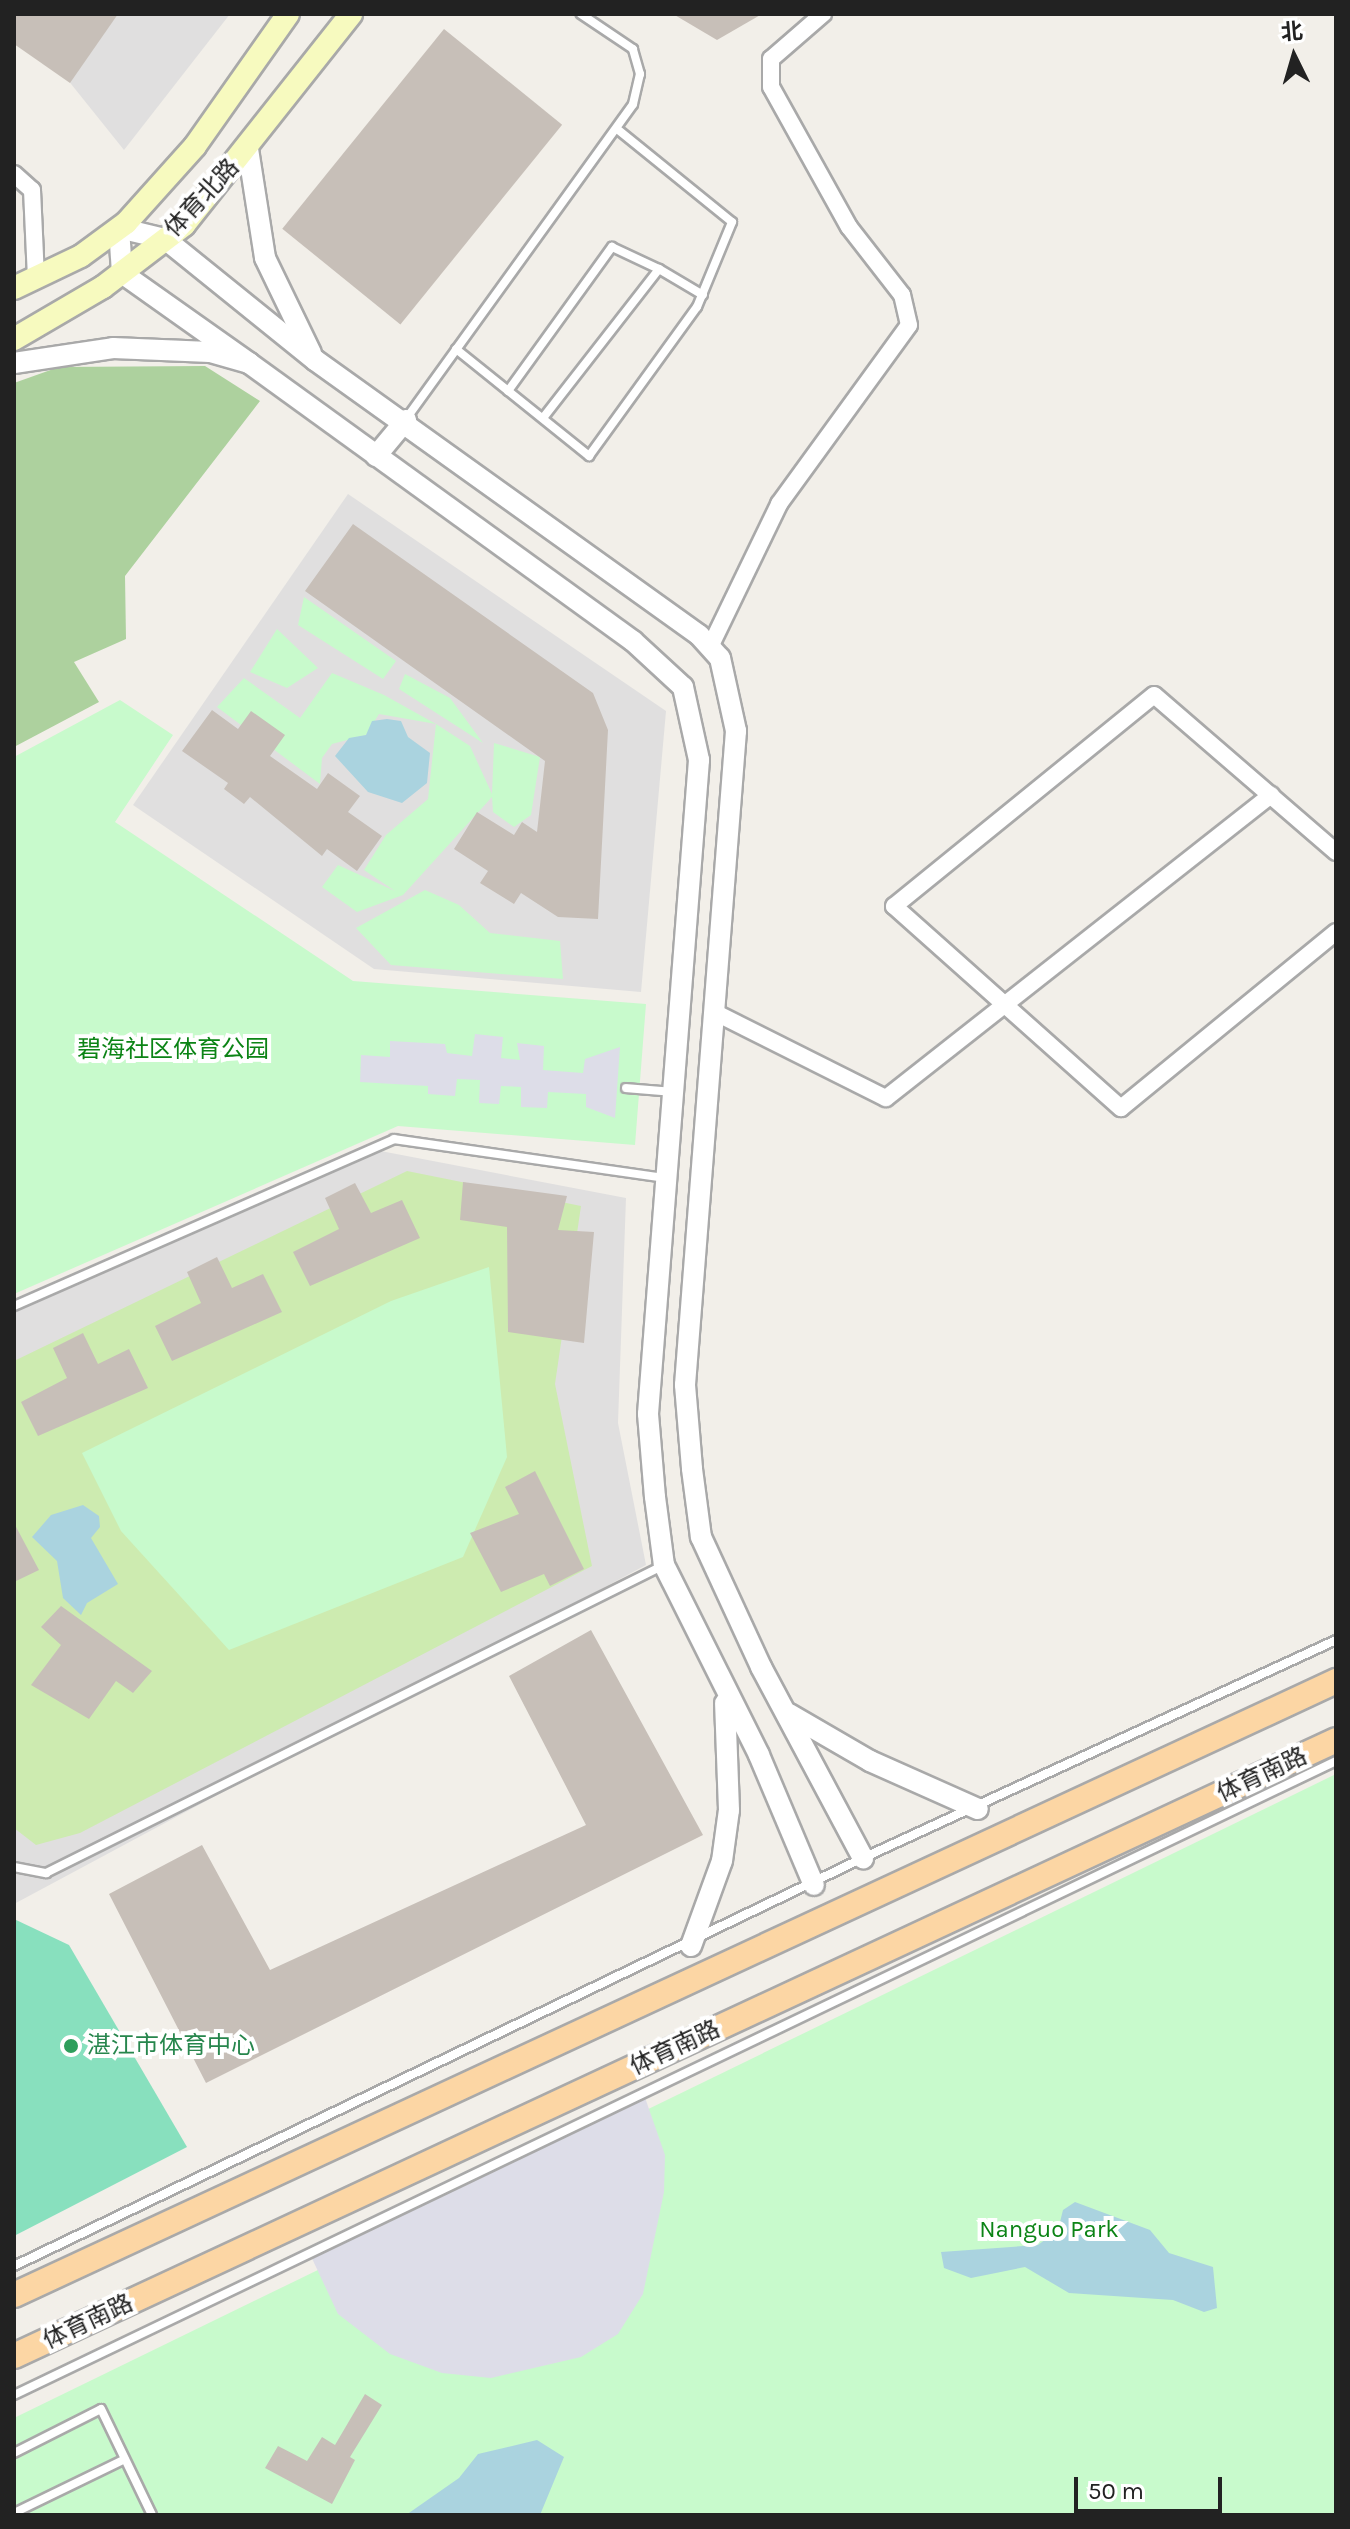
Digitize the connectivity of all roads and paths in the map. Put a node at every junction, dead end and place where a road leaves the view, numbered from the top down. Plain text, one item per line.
1 (288, 14) edge
2 (351, 14) edge
3 (581, 14) edge
4 (823, 14) edge
5 (617, 129) junction
6 (248, 149) junction
7 (14, 174) edge
8 (119, 228) junction
9 (165, 239) junction
10 (659, 269) junction
11 (122, 273) junction
12 (36, 278) junction
13 (14, 288) edge
14 (703, 295) junction
15 (14, 339) edge
16 (456, 349) junction
17 (315, 360) junction
18 (14, 363) edge
19 (249, 363) junction
20 (508, 391) junction
21 (543, 418) junction
22 (406, 420) junction
23 (376, 456) junction
24 (710, 647) junction
25 (1271, 795) junction
26 (1336, 852) edge
27 (1336, 932) edge
28 (1004, 1006) junction
29 (714, 1012) junction
30 (626, 1088) dead end
31 (673, 1092) junction
32 (666, 1178) junction
33 (14, 1306) edge
34 (664, 1565) junction
35 (1336, 1640) edge
36 (1336, 1681) edge
37 (724, 1695) junction
38 (788, 1714) junction
39 (1336, 1740) edge
40 (1336, 1761) edge
41 (978, 1809) junction
42 (863, 1858) junction
43 (14, 1867) edge
44 (814, 1885) junction
45 (691, 1946) junction
46 (14, 2266) edge
47 (14, 2295) edge
48 (14, 2356) edge
49 (14, 2395) edge
50 (14, 2453) edge
51 (125, 2459) junction
52 (14, 2513) edge
53 (152, 2515) edge

1 - 8 main road, 体育北路
2 - 6 main road, 体育北路
3 - 5 lane
4 - 24 street
5 - 14 lane
5 - 16 lane
6 - 9 main road, 体育北路
6 - 17 street
7 - 12 street
8 - 9 street
8 - 11 street
8 - 12 main road, 体育北路
9 - 11 main road, 体育北路
9 - 17 street
10 - 14 lane
10 - 20 lane
10 - 21 lane
11 - 15 main road, 体育北路
11 - 19 street
12 - 13 main road, 体育北路
14 - 21 lane
16 - 20 lane
16 - 22 lane
17 - 22 street
18 - 19 street
19 - 23 street
20 - 21 lane
22 - 23 street
22 - 24 street
23 - 31 street
24 - 29 street
25 - 26 street
25 - 28 street
25 - 28 street
27 - 28 street
28 - 29 street
29 - 38 street
30 - 31 lane
31 - 32 street
32 - 33 lane
32 - 34 street
34 - 37 street
34 - 43 lane
35 - 41 lane
36 - 47 main road
37 - 44 street
37 - 45 street
38 - 41 street
38 - 42 street
39 - 48 main road, 体育南路
40 - 49 lane
41 - 42 lane
42 - 44 lane
44 - 45 lane
45 - 46 lane
50 - 51 lane
51 - 52 lane
51 - 53 lane

